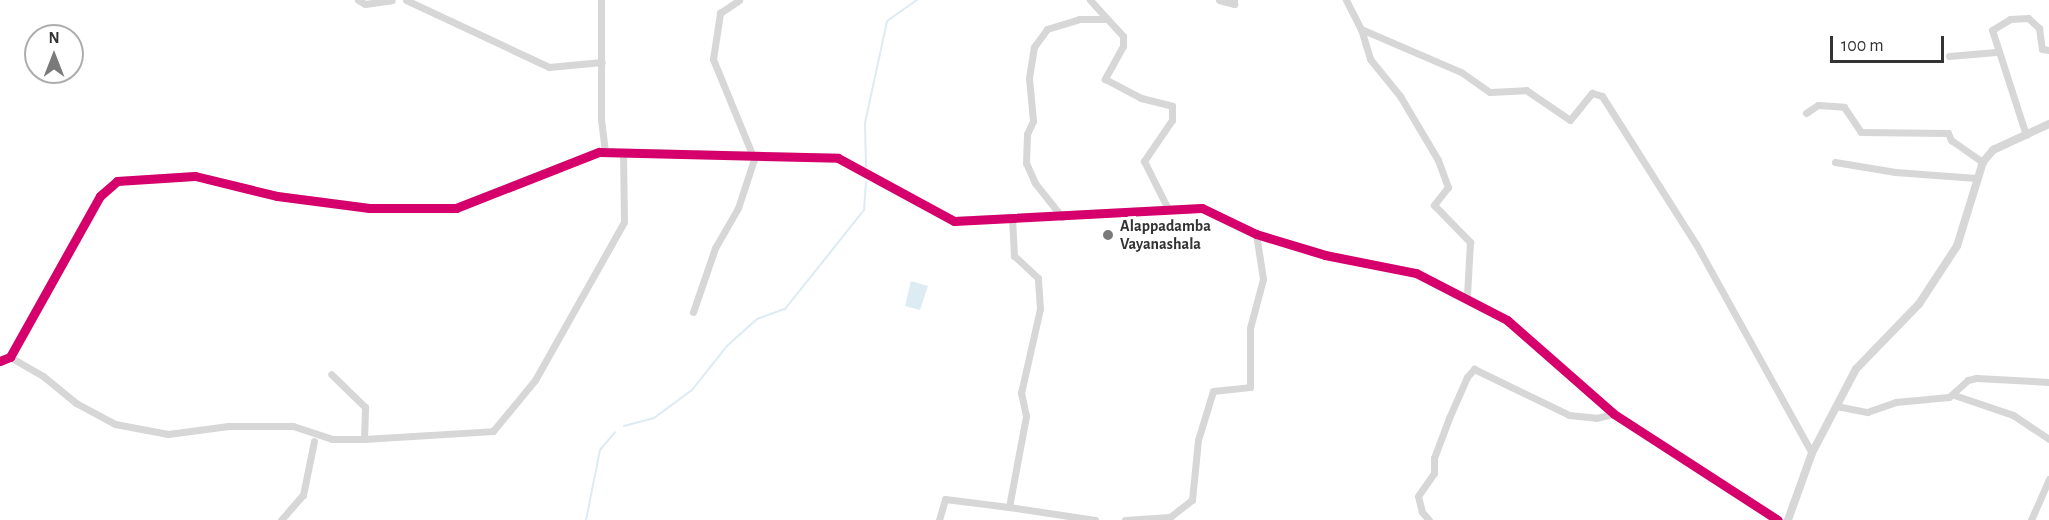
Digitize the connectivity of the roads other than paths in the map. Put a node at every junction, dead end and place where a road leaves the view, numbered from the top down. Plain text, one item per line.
1 (358, 0) edge
2 (392, 0) edge
3 (406, 0) edge
4 (601, 0) edge
5 (739, 0) edge
6 (1090, 0) edge
7 (1219, 0) edge
8 (1234, 0) edge
9 (1346, 0) edge
10 (1106, 19) junction
11 (1361, 29) junction
12 (2049, 50) edge
13 (1996, 52) junction
14 (1949, 56) dead end
15 (602, 62) junction
16 (1806, 113) dead end
17 (2049, 124) edge
18 (2026, 135) junction
19 (605, 152) junction
20 (623, 152) junction
21 (754, 159) junction
22 (1835, 162) dead end
23 (1983, 162) junction
24 (1976, 178) junction
25 (1168, 208) junction
26 (1062, 217) junction
27 (1012, 220) junction
28 (1256, 234) junction
29 (1467, 296) junction
30 (693, 312) dead end
31 (10, 357) junction
32 (0, 361) edge
33 (331, 374) dead end
34 (2049, 382) edge
35 (1954, 395) junction
36 (1836, 406) junction
37 (1614, 414) junction
38 (364, 439) junction
39 (2049, 439) edge
40 (314, 441) dead end
41 (1812, 453) junction
42 (2049, 479) edge
43 (1009, 507) junction
44 (281, 520) edge
45 (939, 520) edge
46 (1095, 520) edge
47 (1125, 520) edge
48 (1429, 520) edge
49 (1778, 520) edge
50 (1788, 520) edge
51 (2031, 520) edge

1 - 2 street
3 - 15 street
4 - 15 street
5 - 21 street
6 - 10 street
7 - 8 street
9 - 11 street
10 - 25 street
10 - 26 street
11 - 29 street
11 - 41 street
12 - 13 street
13 - 14 street
13 - 18 street
15 - 19 street
16 - 23 street
17 - 18 street
18 - 23 street
19 - 20 street
19 - 31 street
20 - 21 street
20 - 38 street
21 - 27 street
21 - 30 street
22 - 24 street
23 - 24 street
24 - 36 street
25 - 26 street
25 - 28 street
26 - 27 street
27 - 43 street
28 - 29 street
28 - 47 street
29 - 37 street
31 - 32 street
31 - 38 street
33 - 38 street
34 - 35 street
35 - 36 street
35 - 39 street
36 - 41 street
37 - 48 street
37 - 49 street
40 - 44 street
41 - 50 street
42 - 51 street
43 - 45 street
43 - 46 street

